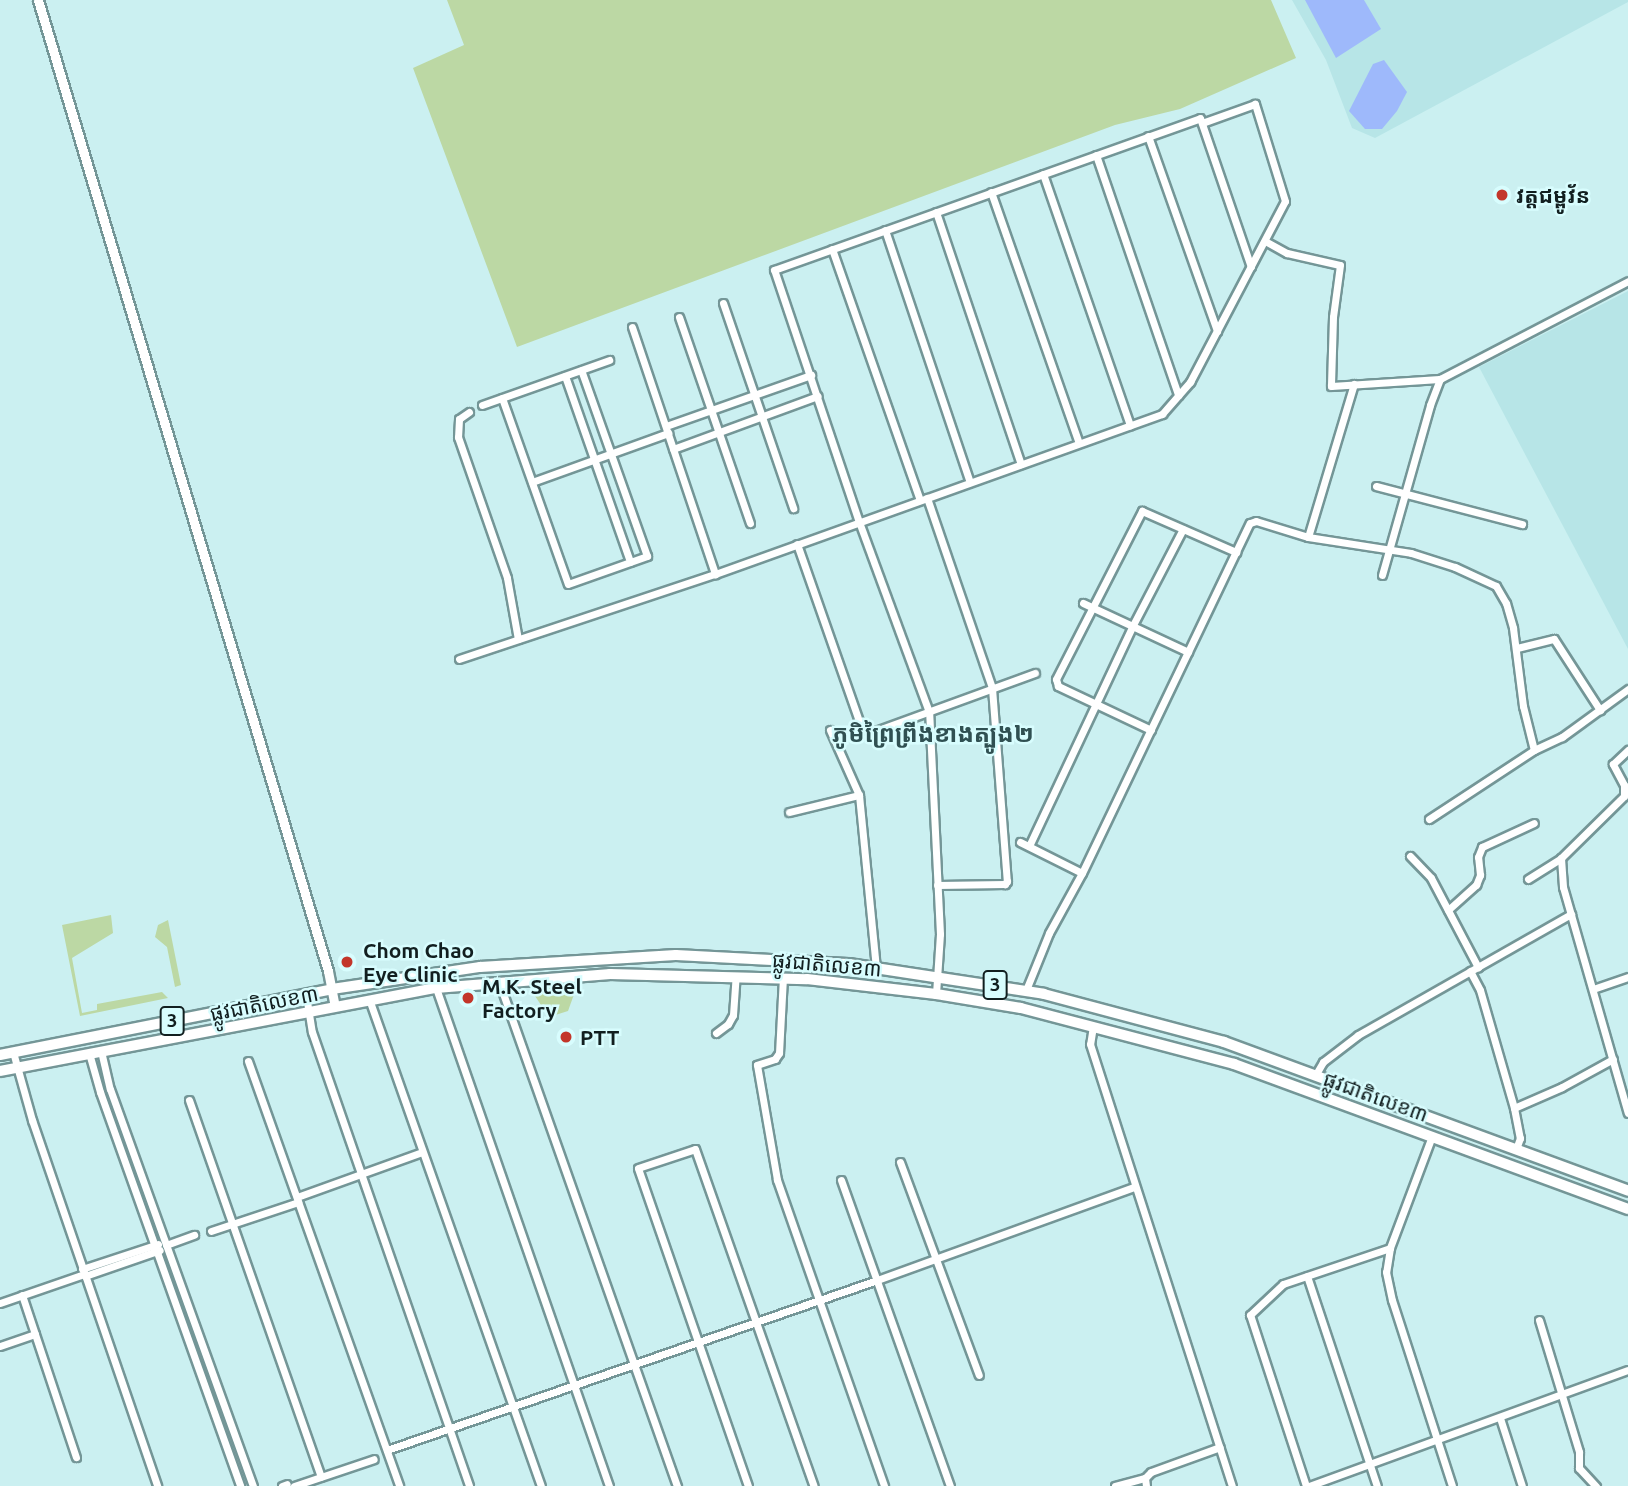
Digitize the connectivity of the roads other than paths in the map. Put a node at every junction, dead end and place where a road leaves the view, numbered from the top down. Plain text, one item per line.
1 (38, 0) edge
2 (1202, 123) junction
3 (1148, 136) junction
4 (1096, 155) junction
5 (1043, 174) junction
6 (990, 192) junction
7 (936, 212) junction
8 (885, 230) junction
9 (1265, 241) junction
10 (832, 249) junction
11 (1251, 267) junction
12 (1628, 281) edge
13 (723, 303) dead end
14 (679, 317) dead end
15 (632, 327) dead end
16 (1217, 331) junction
17 (609, 360) dead end
18 (581, 370) junction
19 (811, 374) junction
20 (565, 376) junction
21 (1440, 379) junction
22 (1354, 384) junction
23 (755, 395) junction
24 (1178, 395) junction
25 (818, 396) junction
26 (502, 398) junction
27 (482, 405) dead end
28 (711, 410) junction
29 (469, 412) dead end
30 (762, 416) junction
31 (1130, 425) junction
32 (667, 430) junction
33 (719, 432) junction
34 (1079, 443) junction
35 (673, 449) junction
36 (611, 454) junction
37 (594, 460) junction
38 (1021, 464) junction
39 (532, 482) junction
40 (970, 482) junction
41 (1376, 486) dead end
42 (1405, 492) junction
43 (924, 499) junction
44 (793, 508) dead end
45 (859, 522) junction
46 (750, 523) dead end
47 (1522, 524) dead end
48 (1183, 529) junction
49 (1308, 537) junction
50 (797, 544) junction
51 (1390, 548) junction
52 (1236, 552) junction
53 (630, 562) junction
54 (715, 574) junction
55 (1382, 575) dead end
56 (1083, 603) dead end
57 (1094, 607) junction
58 (1133, 625) junction
59 (518, 639) junction
60 (1517, 648) junction
61 (1188, 652) junction
62 (459, 660) dead end
63 (1035, 673) dead end
64 (992, 688) junction
65 (1628, 688) edge
66 (1097, 704) junction
67 (1600, 710) junction
68 (929, 712) junction
69 (830, 730) dead end
70 (1151, 730) junction
71 (1534, 750) junction
72 (1628, 750) edge
73 (859, 795) junction
74 (789, 812) dead end
75 (1429, 819) dead end
76 (1534, 823) dead end
77 (1020, 842) dead end
78 (1029, 846) junction
79 (1410, 856) dead end
80 (1561, 858) junction
81 (1082, 873) junction
82 (1528, 879) dead end
83 (937, 885) junction
84 (1448, 910) junction
85 (1571, 915) junction
86 (876, 968) junction
87 (1474, 969) junction
88 (736, 975) junction
89 (937, 975) junction
90 (783, 977) junction
91 (1628, 977) edge
92 (499, 982) junction
93 (436, 988) junction
94 (332, 989) junction
95 (1593, 989) junction
96 (1026, 990) junction
97 (936, 994) junction
98 (306, 995) junction
99 (369, 999) junction
100 (335, 1006) junction
101 (308, 1011) junction
102 (1093, 1025) junction
103 (716, 1034) dead end
104 (13, 1052) junction
105 (95, 1052) junction
106 (0, 1055) edge
107 (1613, 1059) junction
108 (247, 1061) dead end
109 (16, 1068) junction
110 (0, 1071) edge
111 (1316, 1074) junction
112 (189, 1100) dead end
113 (1514, 1108) junction
114 (1628, 1113) edge
115 (1432, 1136) junction
116 (1516, 1149) junction
117 (422, 1152) junction
118 (900, 1162) dead end
119 (360, 1174) junction
120 (841, 1180) dead end
121 (1134, 1186) junction
122 (1628, 1191) edge
123 (298, 1199) junction
124 (1628, 1209) edge
125 (231, 1225) junction
126 (211, 1231) dead end
127 (194, 1235) dead end
128 (166, 1245) junction
129 (155, 1248) junction
130 (1390, 1248) junction
131 (936, 1259) junction
132 (84, 1273) junction
133 (1307, 1276) junction
134 (877, 1280) junction
135 (22, 1295) junction
136 (817, 1301) junction
137 (0, 1303) edge
138 (1539, 1320) dead end
139 (757, 1322) junction
140 (35, 1334) junction
141 (699, 1343) junction
142 (0, 1346) edge
143 (636, 1363) junction
144 (1628, 1370) edge
145 (979, 1376) dead end
146 (573, 1385) junction
147 (1563, 1396) junction
148 (513, 1406) junction
149 (1500, 1418) junction
150 (449, 1429) junction
151 (1438, 1440) junction
152 (1220, 1447) junction
153 (387, 1450) junction
154 (76, 1457) dead end
155 (374, 1459) dead end
156 (1370, 1465) junction
157 (321, 1477) junction
158 (1145, 1482) edge
159 (288, 1485) edge
160 (157, 1486) edge
161 (240, 1486) edge
162 (253, 1486) edge
163 (399, 1486) edge
164 (469, 1486) edge
165 (541, 1486) edge
166 (609, 1486) edge
167 (677, 1486) edge
168 (748, 1486) edge
169 (814, 1486) edge
170 (884, 1486) edge
171 (950, 1486) edge
172 (1115, 1486) edge
173 (1232, 1486) edge
174 (1308, 1486) edge
175 (1377, 1486) edge
176 (1452, 1486) edge
177 (1522, 1486) edge
178 (1596, 1486) edge

1 - 94 street
2 - 3 street
2 - 9 street
2 - 11 street
3 - 4 street
3 - 16 street
4 - 5 street
4 - 24 street
5 - 6 street
5 - 31 street
6 - 7 street
6 - 34 street
7 - 8 street
7 - 38 street
8 - 10 street
8 - 40 street
9 - 11 street
9 - 22 street
10 - 19 street
10 - 43 street
11 - 16 street
12 - 21 street
13 - 23 street
14 - 28 street
15 - 32 street
16 - 24 street
17 - 18 street
18 - 20 street
18 - 36 street
19 - 23 street
19 - 25 street
20 - 26 street
20 - 37 street
21 - 22 street
21 - 42 street
22 - 49 street
23 - 28 street
23 - 30 street
24 - 31 street
25 - 30 street
25 - 45 street
26 - 27 street
26 - 39 street
28 - 32 street
28 - 33 street
29 - 59 street
30 - 33 street
30 - 44 street
31 - 34 street
32 - 35 street
32 - 36 street
33 - 35 street
33 - 46 street
34 - 38 street
35 - 54 street
36 - 37 street
36 - 53 street
37 - 39 street
37 - 53 street
38 - 40 street
39 - 53 street
40 - 43 street
41 - 42 street
42 - 47 street
42 - 51 street
43 - 45 street
43 - 64 street
45 - 50 street
45 - 68 street
48 - 52 street
48 - 57 street
48 - 58 street
49 - 51 street
49 - 52 street
50 - 54 street
50 - 68 street
51 - 55 street
51 - 60 street
52 - 61 street
54 - 59 street
56 - 57 street
57 - 58 street
57 - 66 street
58 - 61 street
58 - 66 street
59 - 62 street
60 - 67 street
60 - 71 street
61 - 70 street
63 - 64 street
64 - 68 street
64 - 83 street
65 - 67 street
66 - 70 street
66 - 78 street
67 - 71 street
68 - 83 street
69 - 73 street
70 - 81 street
71 - 75 street
72 - 80 street
73 - 74 street
73 - 86 street
76 - 84 street
77 - 78 street
78 - 81 street
79 - 84 street
80 - 82 street
80 - 85 street
81 - 96 street
83 - 89 street
84 - 87 street
85 - 87 street
85 - 95 street
86 - 89 highway, ផ្លូវជាតិលេខ៣ / 3
86 - 94 highway, ផ្លូវជាតិលេខ៣ / 3
87 - 111 street
87 - 113 street
88 - 90 highway, ផ្លូវជាតិលេខ៣ / 3
88 - 92 highway, ផ្លូវជាតិលេខ៣ / 3
88 - 103 street
89 - 96 highway, ផ្លូវជាតិលេខ៣ / 3
89 - 97 street
90 - 97 highway, ផ្លូវជាតិលេខ៣ / 3
90 - 136 street
91 - 95 street
92 - 93 highway, ផ្លូវជាតិលេខ៣ / 3
92 - 143 street
93 - 99 highway, ផ្លូវជាតិលេខ៣ / 3
93 - 146 street
94 - 98 highway, ផ្លូវជាតិលេខ៣ / 3
94 - 100 street
95 - 107 street
96 - 111 highway, ផ្លូវជាតិលេខ៣ / 3
97 - 102 highway, ផ្លូវជាតិលេខ៣ / 3
98 - 101 street
98 - 104 highway, ផ្លូវជាតិលេខ៣ / 3
99 - 100 highway, ផ្លូវជាតិលេខ៣ / 3
99 - 117 street
100 - 101 highway, ផ្លូវជាតិលេខ៣ / 3
101 - 105 highway, ផ្លូវជាតិលេខ៣ / 3
101 - 119 street
102 - 115 highway, ផ្លូវជាតិលេខ៣ / 3
102 - 121 street
104 - 106 highway, ផ្លូវជាតិលេខ៣ / 3
104 - 109 street
105 - 109 highway, ផ្លូវជាតិលេខ៣ / 3
105 - 128 street
105 - 129 street
107 - 113 street
107 - 114 street
108 - 123 street
109 - 110 highway, ផ្លូវជាតិលេខ៣ / 3
109 - 132 street
111 - 116 highway, ផ្លូវជាតិលេខ៣ / 3
112 - 125 street
113 - 116 street
115 - 124 highway, ផ្លូវជាតិលេខ៣ / 3
115 - 130 street
116 - 122 highway, ផ្លូវជាតិលេខ៣ / 3
117 - 119 street
117 - 148 street
118 - 131 street
119 - 123 street
119 - 150 street
120 - 134 street
121 - 131 street
121 - 152 street
123 - 125 street
123 - 153 street
125 - 126 street
125 - 157 street
127 - 128 street
128 - 129 street
128 - 162 street
129 - 132 street
129 - 161 street
130 - 133 street
130 - 151 street
131 - 134 street
131 - 145 street
132 - 135 street
132 - 160 street
133 - 156 street
133 - 174 street
134 - 136 street
134 - 171 street
135 - 137 street
135 - 140 street
136 - 139 street
136 - 170 street
138 - 147 street
139 - 141 street
139 - 141 street
139 - 169 street
140 - 142 street
140 - 154 street
141 - 143 street
141 - 168 street
143 - 146 street
143 - 167 street
144 - 147 street
146 - 148 street
146 - 166 street
147 - 149 street
147 - 178 street
148 - 150 street
148 - 165 street
149 - 151 street
149 - 177 street
150 - 153 street
150 - 164 street
151 - 156 street
151 - 176 street
152 - 158 street
152 - 173 street
153 - 163 street
155 - 157 street
156 - 174 street
156 - 175 street
157 - 159 street
158 - 172 street

